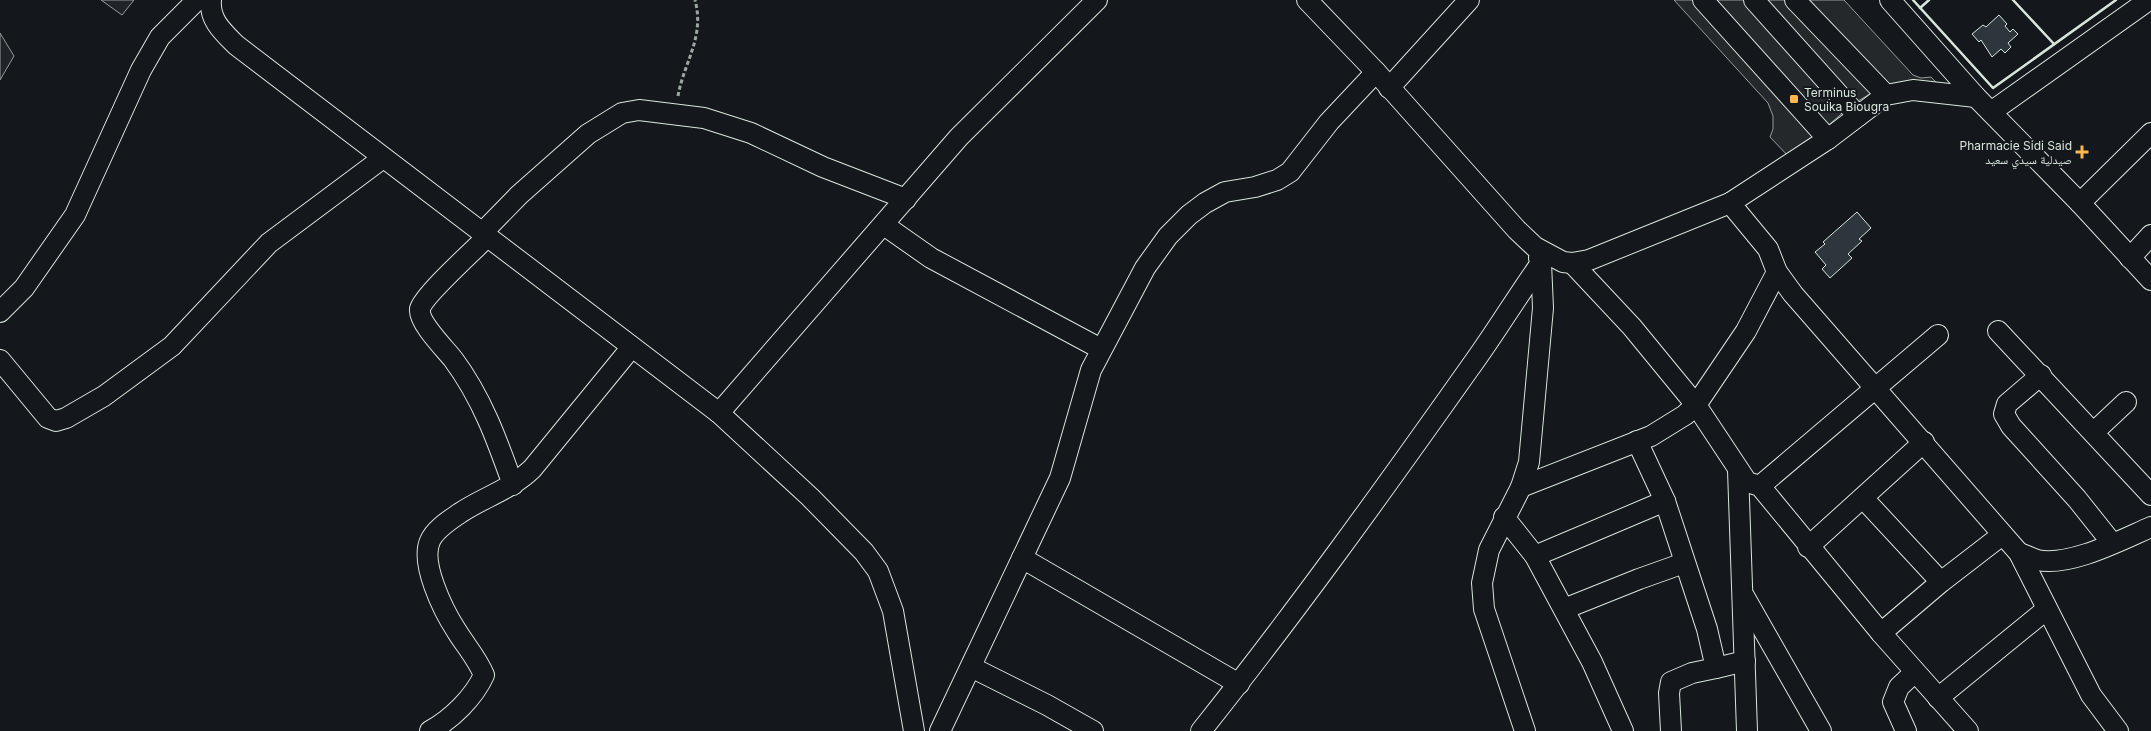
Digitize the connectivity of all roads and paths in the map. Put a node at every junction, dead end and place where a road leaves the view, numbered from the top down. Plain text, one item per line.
1 (197, 0) edge
2 (211, 0) edge
3 (695, 0) edge
4 (1097, 0) edge
5 (1307, 0) edge
6 (1469, 0) edge
7 (1703, 0) edge
8 (1754, 0) edge
9 (1795, 0) edge
10 (1890, 0) edge
11 (2149, 0) edge
12 (1376, 72) junction
13 (1389, 88) junction
14 (1886, 95) junction
15 (1976, 97) junction
16 (1991, 112) junction
17 (674, 113) junction
18 (1858, 116) junction
19 (2151, 133) edge
20 (1828, 138) junction
21 (383, 158) junction
22 (906, 199) junction
23 (1730, 203) junction
24 (2080, 203) junction
25 (884, 225) junction
26 (484, 235) junction
27 (2151, 235) edge
28 (1538, 255) junction
29 (2130, 258) junction
30 (1572, 263) junction
31 (1777, 272) junction
32 (2151, 280) edge
33 (0, 312) edge
34 (1998, 331) dead end
35 (1938, 335) dead end
36 (631, 348) junction
37 (1101, 349) junction
38 (0, 360) edge
39 (2041, 375) junction
40 (1875, 387) junction
41 (2126, 402) dead end
42 (1696, 405) junction
43 (719, 413) junction
44 (2094, 432) junction
45 (1637, 442) junction
46 (1924, 442) junction
47 (1738, 470) junction
48 (513, 485) junction
49 (1760, 486) junction
50 (1521, 487) junction
51 (2151, 495) edge
52 (1863, 498) junction
53 (1665, 501) junction
54 (1504, 517) junction
55 (2149, 531) edge
56 (2002, 535) junction
57 (2112, 543) junction
58 (1808, 547) junction
59 (2019, 553) junction
60 (1535, 556) junction
61 (1022, 558) junction
62 (1684, 563) junction
63 (1941, 582) junction
64 (1744, 596) junction
65 (2047, 609) junction
66 (1564, 610) junction
67 (1881, 633) junction
68 (1744, 661) junction
69 (971, 667) junction
70 (1716, 668) junction
71 (1915, 672) junction
72 (1238, 684) junction
73 (1938, 698) junction
74 (1807, 704) junction
75 (430, 731) edge
76 (914, 731) edge
77 (940, 731) edge
78 (1093, 731) edge
79 (1202, 731) edge
80 (1526, 731) edge
81 (1623, 731) edge
82 (1672, 731) edge
83 (1747, 731) edge
84 (1809, 731) edge
85 (1822, 731) edge
86 (1906, 731) edge
87 (1968, 731) edge
88 (2118, 731) edge

1 - 33 street
2 - 21 street
3 - 17 path
4 - 22 street
5 - 12 street
6 - 13 street
7 - 20 street
8 - 18 street
9 - 14 street
10 - 15 street
11 - 16 street
12 - 13 street
12 - 37 street
13 - 28 street
14 - 15 street
14 - 18 street
15 - 16 street
16 - 24 street
17 - 22 street
17 - 26 street
18 - 20 street
19 - 24 street
20 - 23 street
21 - 26 street
21 - 38 street
22 - 25 street
23 - 30 street
23 - 31 street
24 - 29 street
25 - 37 street
25 - 43 street
26 - 36 street
26 - 48 street
27 - 29 street
28 - 30 street
28 - 50 street
28 - 72 street
29 - 32 street
30 - 42 street
31 - 40 street
31 - 42 street
34 - 39 street
35 - 40 street
36 - 43 street
36 - 48 street
37 - 61 street
39 - 44 street
39 - 57 street
40 - 46 street
40 - 49 street
41 - 44 street
42 - 45 street
42 - 47 street
43 - 76 street
44 - 51 street
45 - 50 street
45 - 53 street
46 - 52 street
46 - 56 street
47 - 49 street
47 - 64 street
48 - 75 street
49 - 58 street
50 - 54 street
52 - 58 street
52 - 63 street
53 - 60 street
53 - 62 street
54 - 60 street
54 - 80 street
55 - 57 street
56 - 59 street
56 - 63 street
57 - 59 street
58 - 67 street
59 - 65 street
60 - 66 street
61 - 69 street
61 - 72 street
62 - 66 street
62 - 70 street
63 - 67 street
64 - 68 street
64 - 74 street
65 - 73 street
65 - 88 street
66 - 81 street
67 - 71 street
68 - 70 street
68 - 83 street
69 - 77 street
69 - 78 street
70 - 82 street
71 - 73 street
71 - 86 street
72 - 79 street
73 - 87 street
74 - 84 street
74 - 85 street

